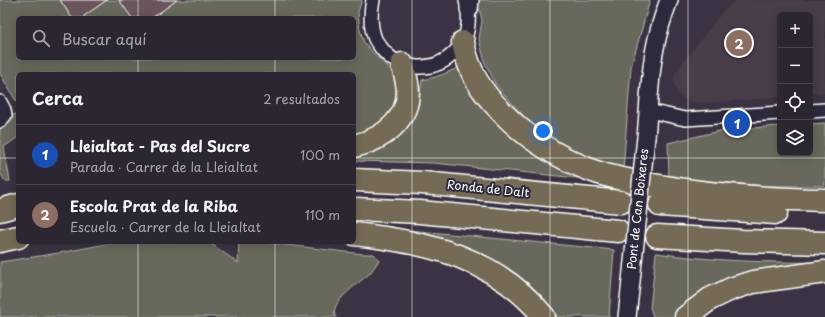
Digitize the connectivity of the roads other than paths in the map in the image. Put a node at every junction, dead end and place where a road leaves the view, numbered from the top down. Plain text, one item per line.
1 (373, 0) edge
2 (668, 0) edge
3 (468, 3) edge
4 (463, 42) junction
5 (402, 64) junction
6 (0, 102) edge
7 (825, 110) edge
8 (649, 111) junction
9 (813, 111) edge
10 (777, 113) edge
11 (0, 121) edge
12 (356, 145) edge
13 (356, 180) edge
14 (825, 200) edge
15 (621, 202) dead end
16 (660, 205) dead end
17 (356, 209) edge
18 (825, 214) edge
19 (618, 231) dead end
20 (356, 234) edge
21 (657, 236) dead end
22 (16, 237) edge
23 (0, 241) edge
24 (825, 243) edge
25 (825, 272) edge
26 (544, 317) edge
27 (627, 317) edge
28 (686, 317) edge

1 - 5 street
2 - 8 street, Pont de Can Boixeres
3 - 4 street
4 - 5 street
4 - 14 highway
5 - 12 highway
6 - 11 street
7 - 9 street
8 - 10 street
8 - 27 street, Pont de Can Boixeres, bridge
13 - 15 highway, Ronda de Dalt
16 - 18 highway
17 - 19 highway
20 - 26 highway
21 - 24 highway
22 - 23 highway
25 - 28 highway

